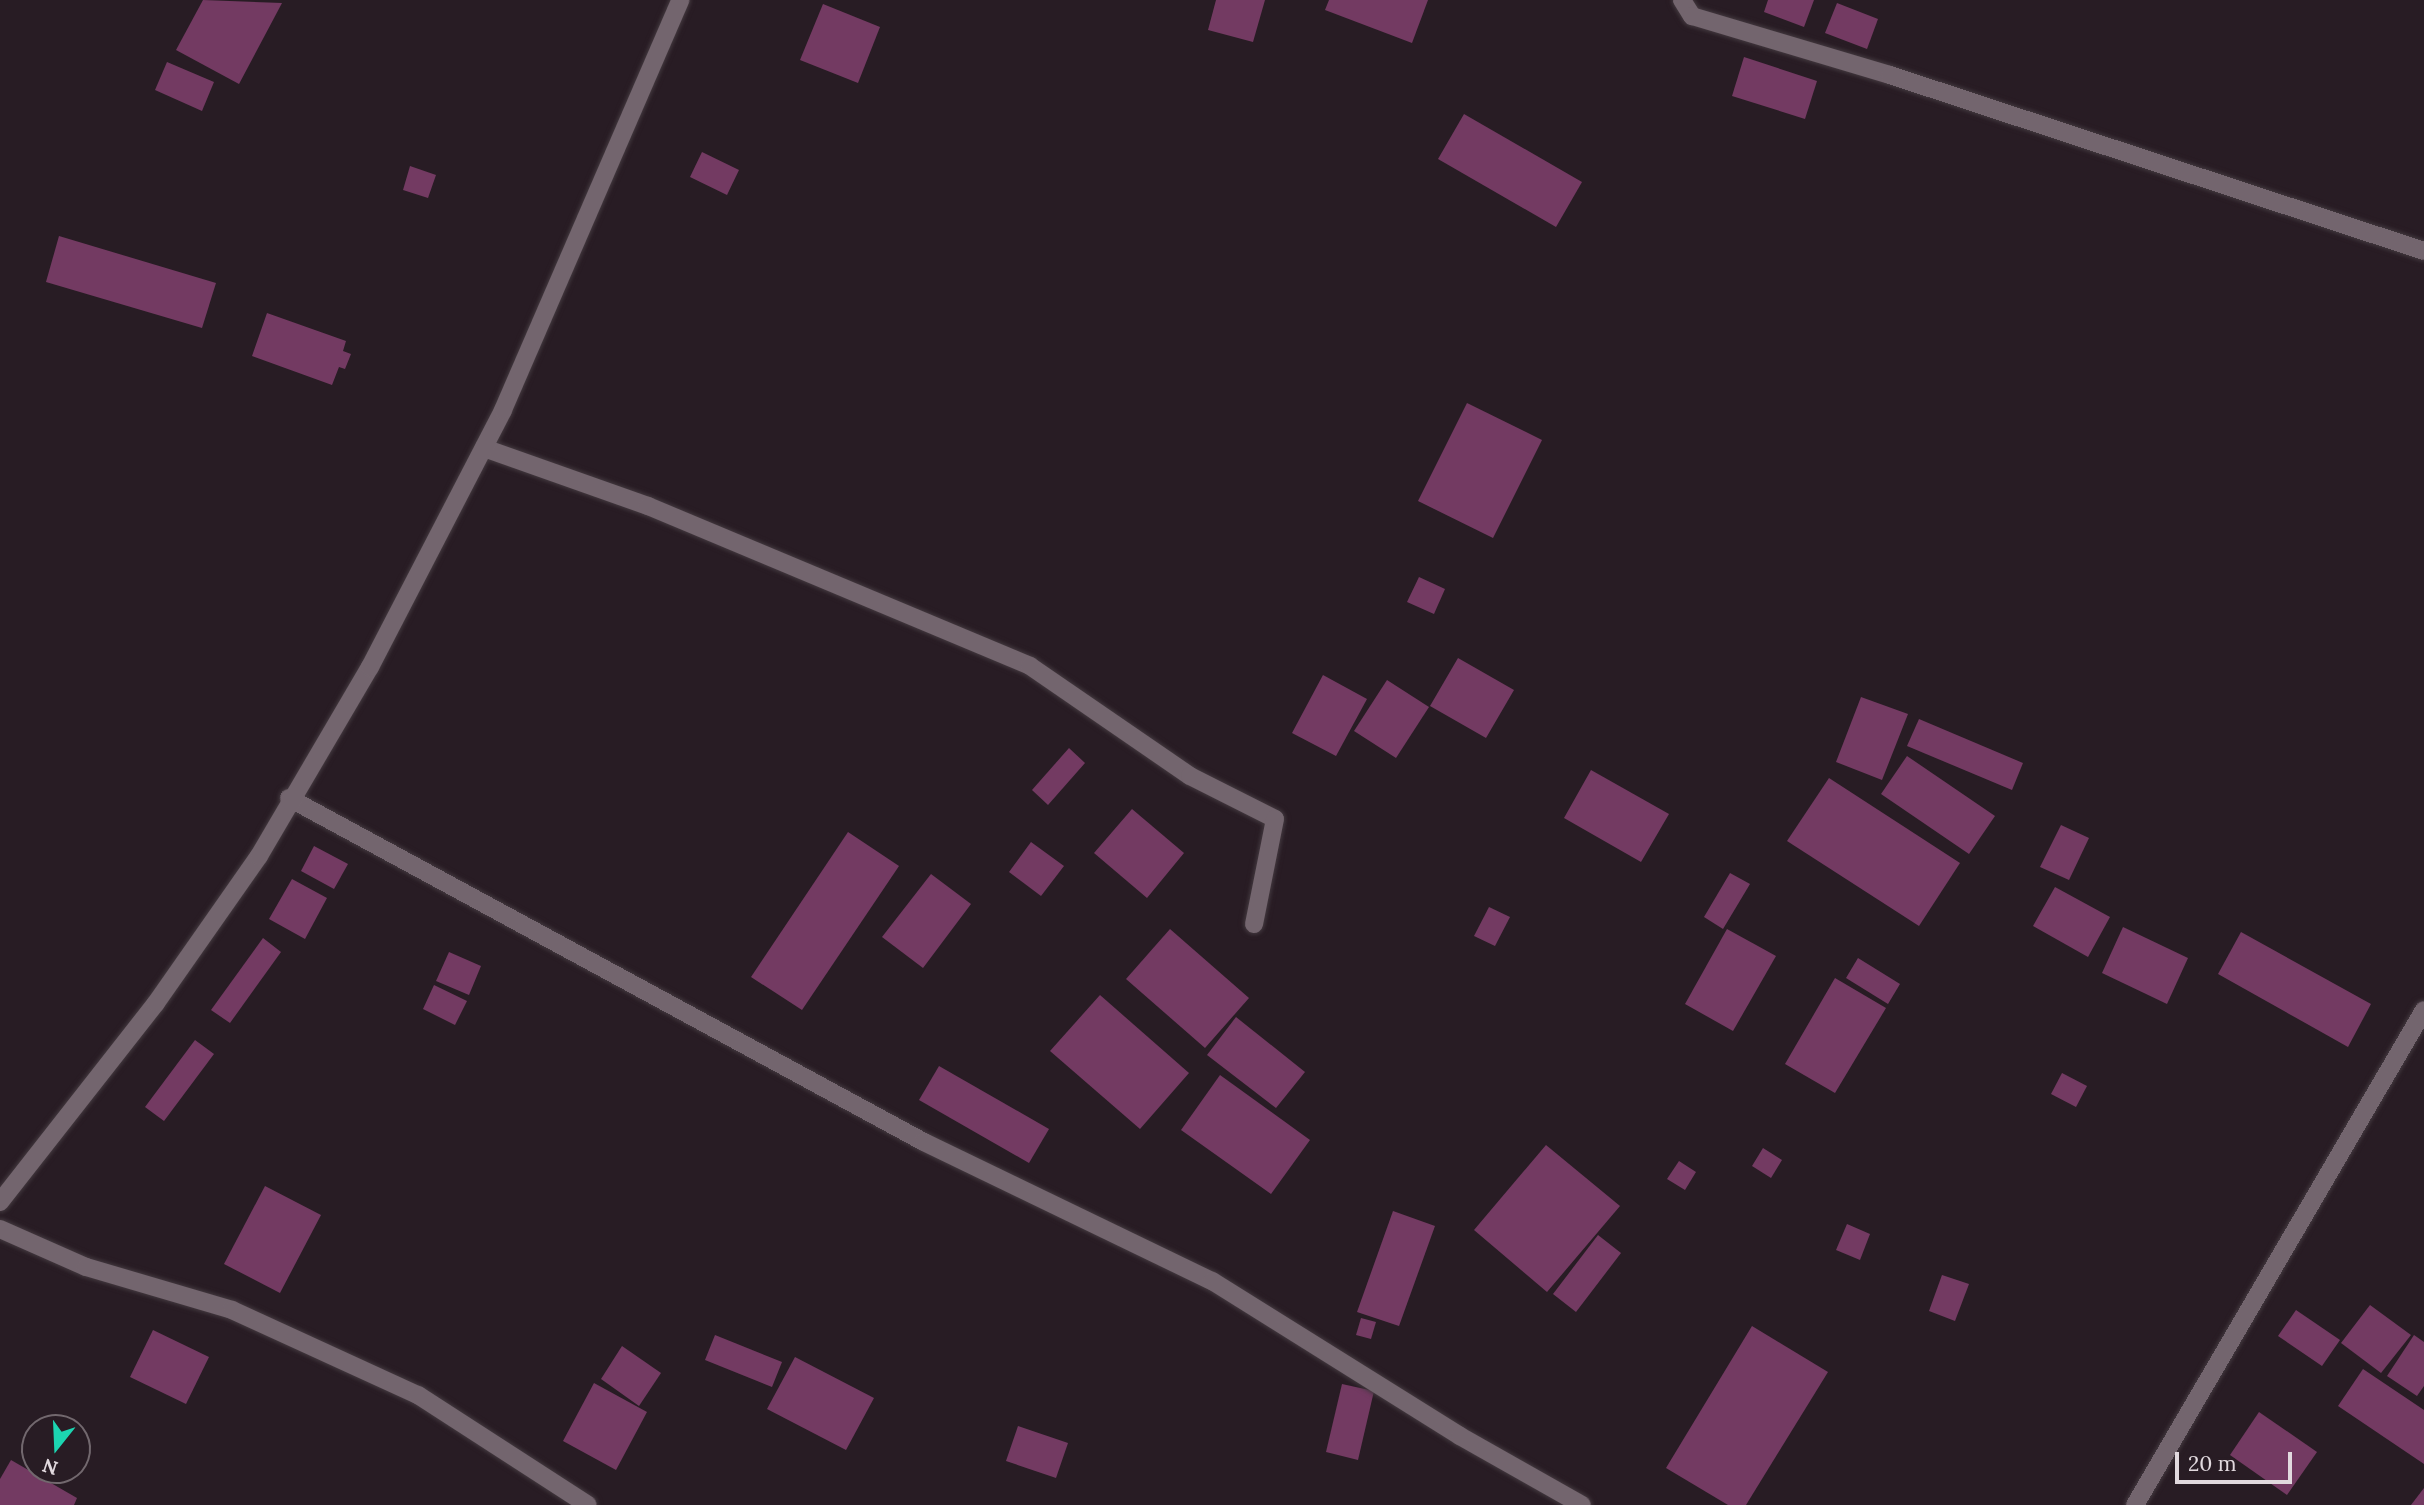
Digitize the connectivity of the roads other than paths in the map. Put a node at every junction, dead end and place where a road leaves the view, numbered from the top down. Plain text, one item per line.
1 (680, 0) edge
2 (1682, 0) edge
3 (2424, 251) edge
4 (484, 448) junction
5 (289, 798) junction
6 (1254, 924) dead end
7 (2424, 1010) edge
8 (0, 1202) edge
9 (0, 1229) edge
10 (588, 1505) edge
11 (1582, 1505) edge
12 (2135, 1505) edge

1 - 4 street
2 - 3 street
4 - 5 street
4 - 6 street
5 - 8 street
5 - 11 street
7 - 12 street
9 - 10 street

